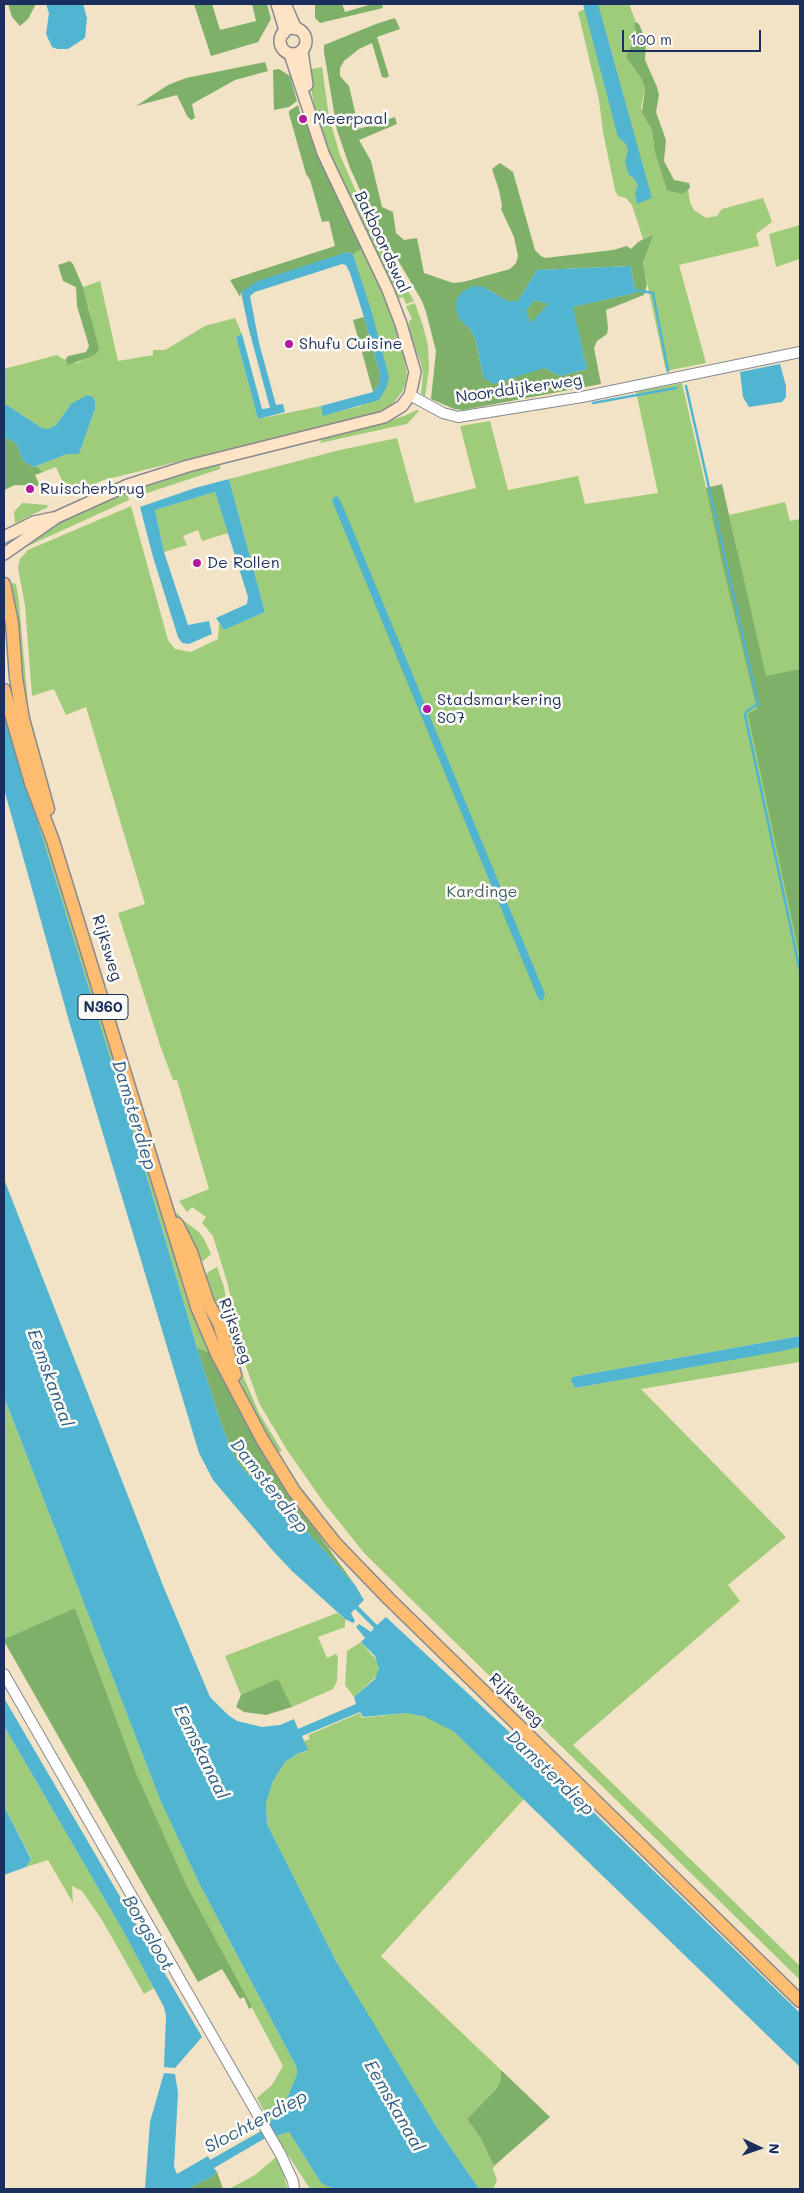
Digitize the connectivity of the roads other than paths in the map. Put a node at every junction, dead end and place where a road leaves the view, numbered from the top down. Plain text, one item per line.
1 (277, 4) edge
2 (285, 4) edge
3 (296, 29) junction
4 (284, 33) junction
5 (296, 52) junction
6 (800, 352) edge
7 (410, 395) junction
8 (57, 517) junction
9 (4, 536) edge
10 (4, 554) edge
11 (4, 584) edge
12 (4, 690) edge
13 (25, 724) junction
14 (38, 739) dead end
15 (240, 1398) junction
16 (4, 1674) edge
17 (800, 2001) edge
18 (294, 2189) edge

1 - 4 main road
2 - 3 main road
3 - 4 main road
3 - 5 main road
4 - 5 main road
5 - 7 main road, Bakboordswal
6 - 7 street, Noorddijkerweg
7 - 8 main road
8 - 9 main road
8 - 10 main road
11 - 13 main road, Rijksweg / N360
12 - 15 main road, Rijksweg / N360
13 - 14 main road
13 - 15 main road, Rijksweg / N360
15 - 17 main road, Rijksweg / N360
16 - 18 street

